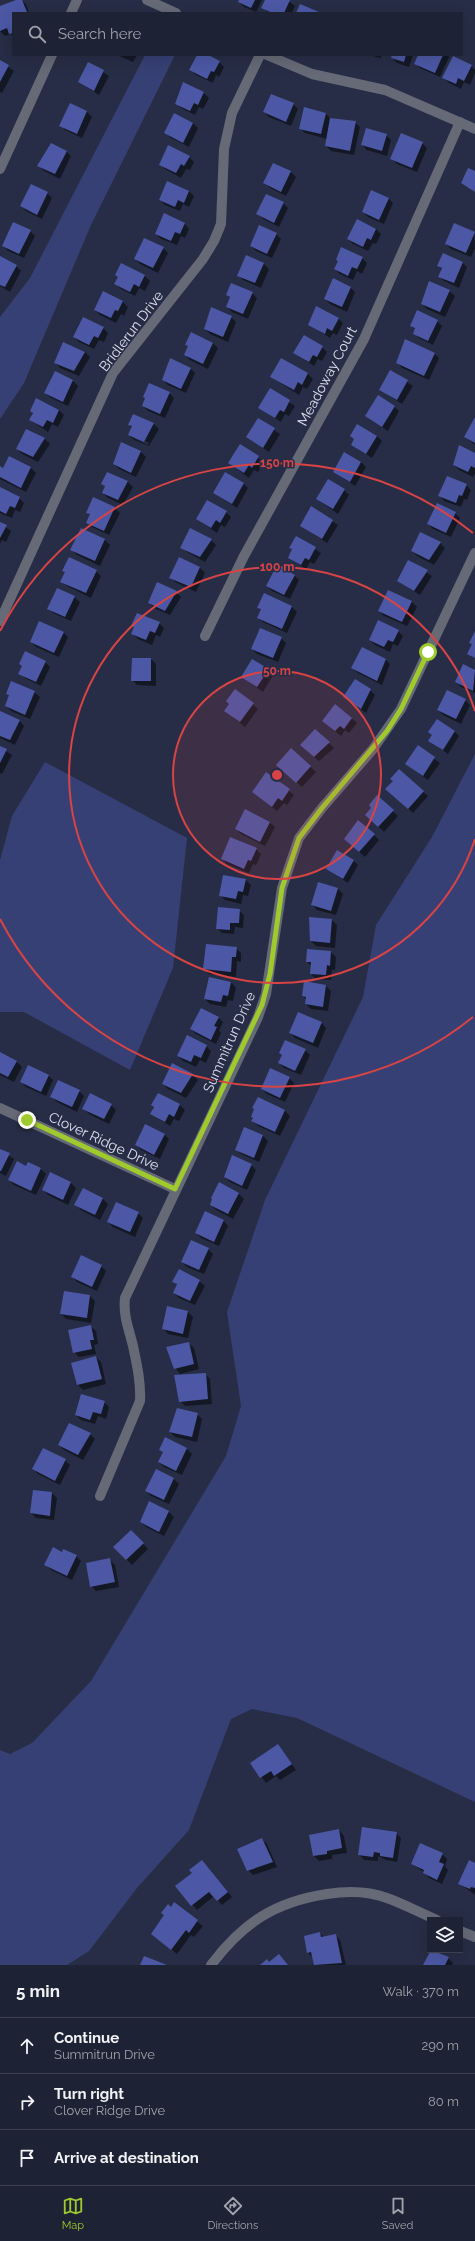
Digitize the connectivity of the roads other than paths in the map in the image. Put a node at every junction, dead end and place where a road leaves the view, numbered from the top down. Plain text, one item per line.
1 (77, 0) edge
2 (147, 0) edge
3 (71, 12) edge
4 (174, 12) edge
5 (52, 56) edge
6 (260, 56) edge
7 (269, 56) edge
8 (460, 122) junction
9 (475, 129) edge
10 (0, 169) edge
11 (475, 553) edge
12 (0, 621) edge
13 (205, 636) dead end
14 (0, 1108) edge
15 (175, 1189) junction
16 (100, 1496) dead end
17 (430, 1917) edge
18 (463, 1931) edge
19 (475, 1937) edge
20 (211, 1965) edge

1 - 3 street
2 - 4 street
5 - 10 street
6 - 12 street, Bridlerun Drive
7 - 8 street
8 - 9 street
8 - 13 street, Meadoway Court
11 - 15 street, Summitrun Drive
14 - 15 street, Clover Ridge Drive
15 - 16 street, Summitrun Drive
17 - 20 street
18 - 19 street

